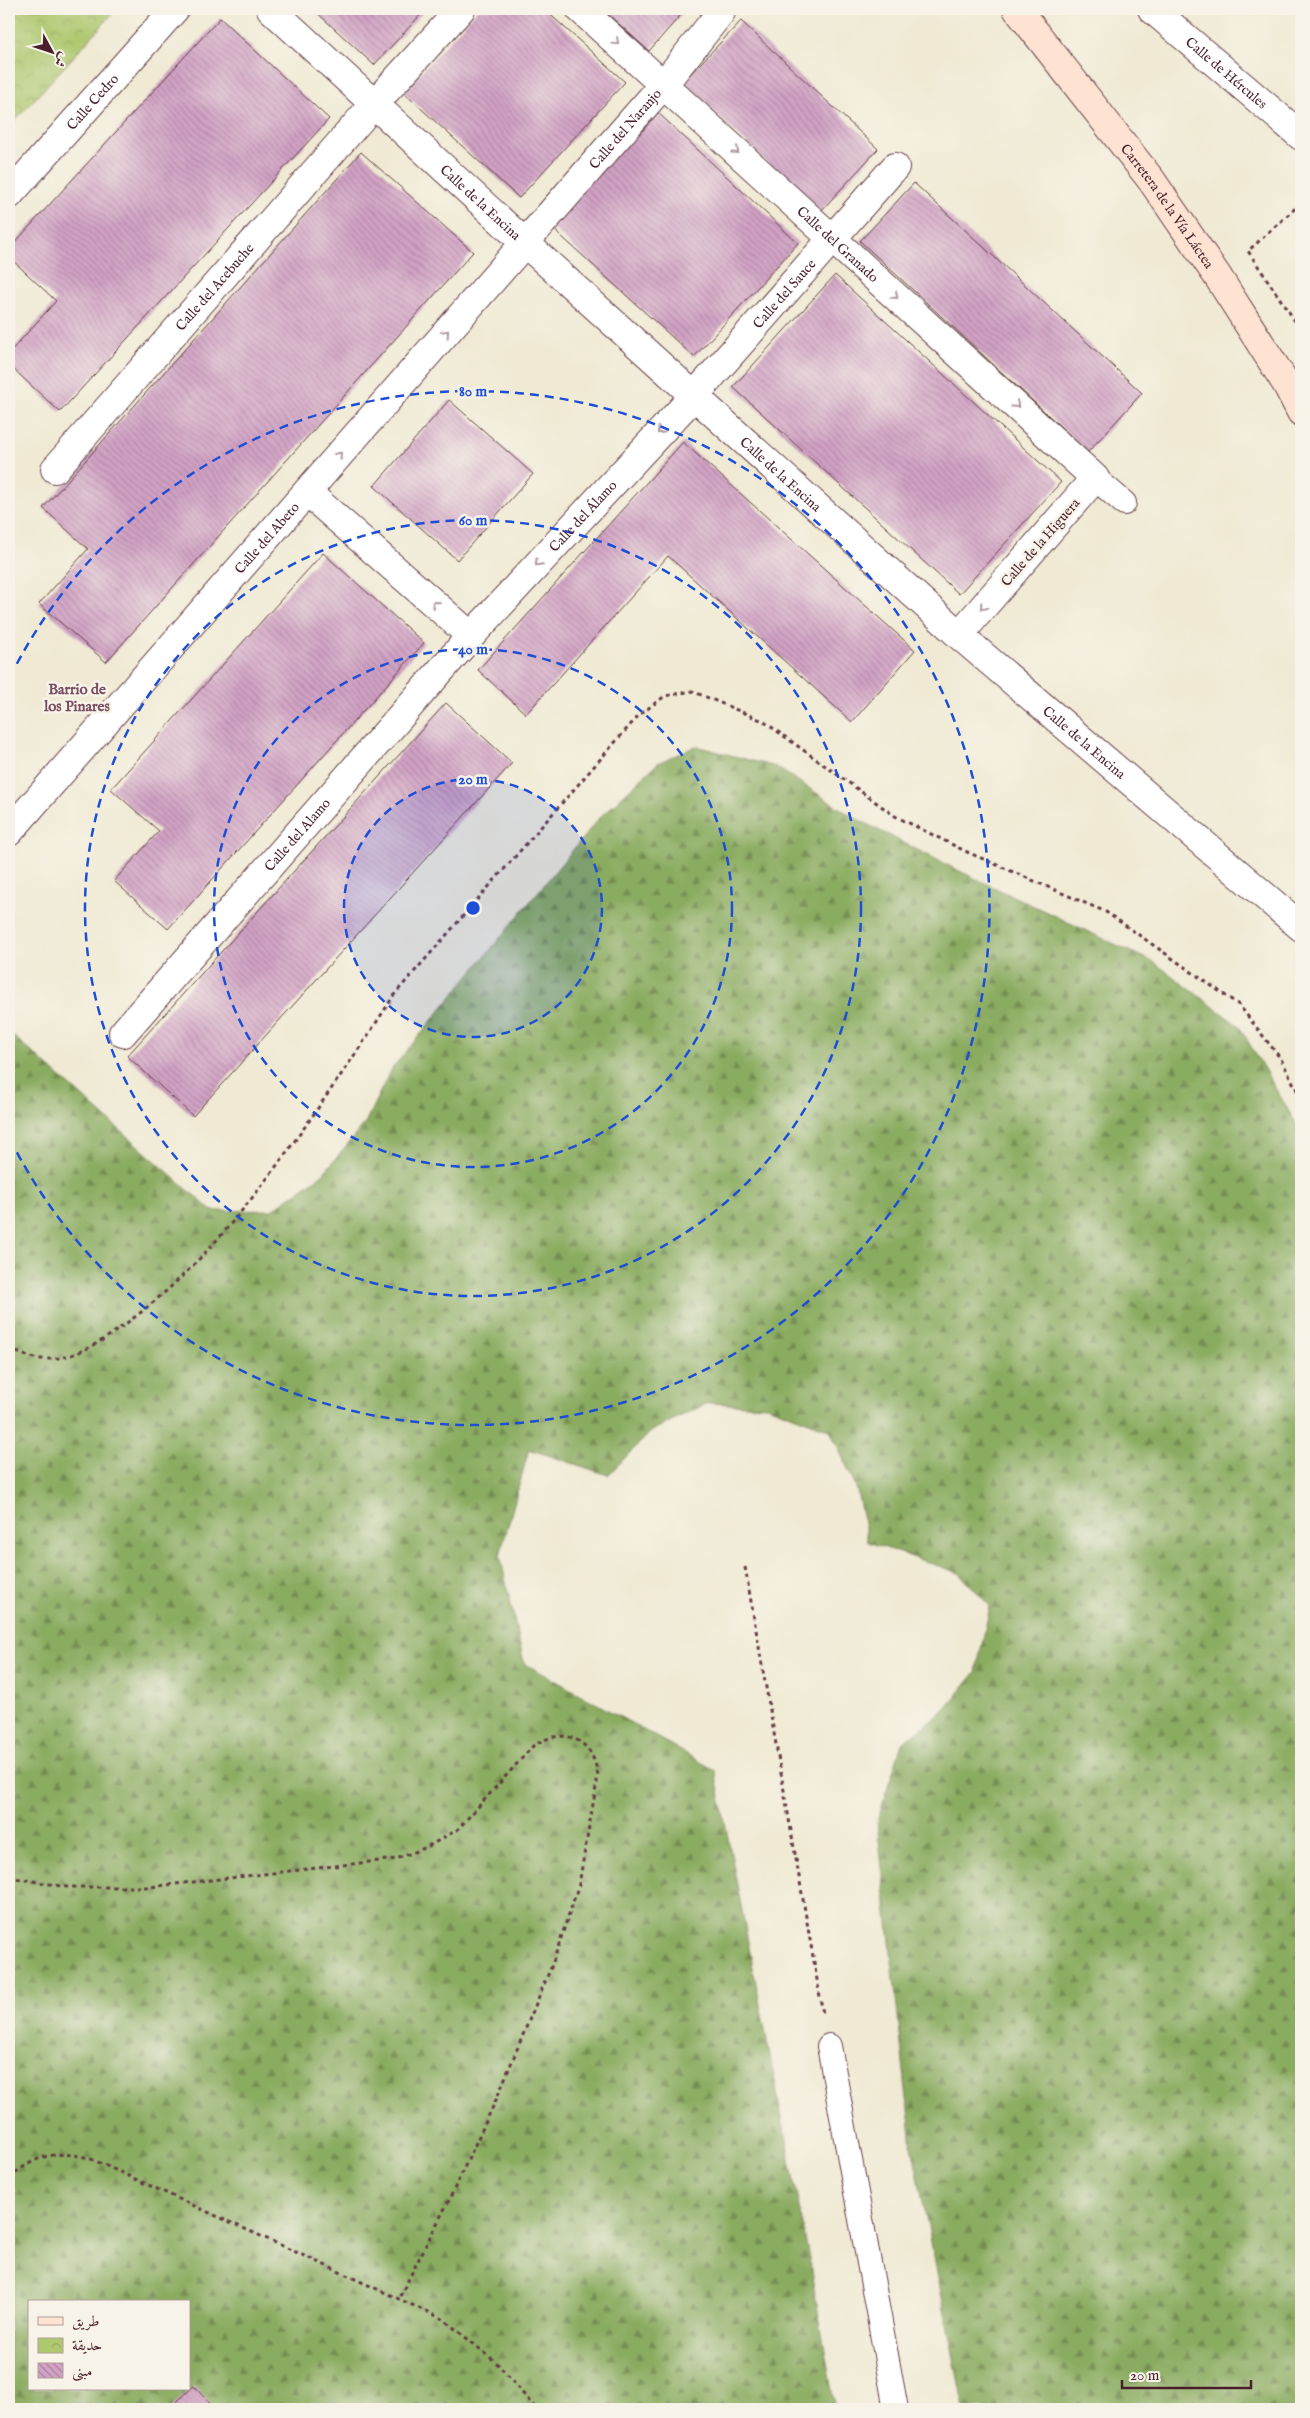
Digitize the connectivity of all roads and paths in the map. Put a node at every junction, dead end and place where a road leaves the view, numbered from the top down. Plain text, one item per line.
1 (175, 9) edge
2 (271, 9) edge
3 (461, 9) edge
4 (580, 9) edge
5 (1017, 9) edge
6 (1152, 9) edge
7 (721, 12) dead end
8 (663, 84) junction
9 (374, 104) junction
10 (1301, 136) edge
11 (895, 167) dead end
12 (9, 195) edge
13 (1301, 204) edge
14 (832, 238) junction
15 (524, 242) junction
16 (1301, 330) edge
17 (694, 396) junction
18 (1301, 412) edge
19 (55, 469) dead end
20 (1096, 478) junction
21 (307, 492) junction
22 (1124, 503) dead end
23 (959, 635) junction
24 (471, 636) junction
25 (9, 832) edge
26 (1301, 927) edge
27 (123, 1033) dead end
28 (1301, 1098) edge
29 (9, 1349) edge
30 (744, 1567) dead end
31 (9, 1877) edge
32 (829, 2046) joint
33 (9, 2178) edge
34 (400, 2298) junction
35 (536, 2409) edge
36 (896, 2409) edge

1 - 12 street, Calle Cedro
2 - 9 street, Calle de la Encina
3 - 9 street, Calle del Acebuche
4 -> 8 street, Calle del Granado
5 - 18 street, Carretera de la Vía Láctea
6 - 10 street, Calle de Hércules
7 - 8 street, Calle del Naranjo
8 -> 14 street, Calle del Granado
8 - 15 street, Calle del Naranjo
9 - 15 street, Calle de la Encina
9 - 19 street, Calle del Acebuche
11 - 14 street, Calle del Sauce
13 - 16 path
14 - 17 street, Calle del Sauce
14 -> 20 street, Calle del Granado
15 - 17 street, Calle de la Encina
21 -> 15 street, Calle del Abeto
17 - 23 street, Calle de la Encina
17 -> 24 street, Calle del Álamo
20 - 22 lane
20 -> 23 street, Calle de la Higuera
24 -> 21 street
21 - 25 street, Calle del Abeto
23 - 26 street, Calle de la Encina
24 - 27 street, Calle del Alamo
28 - 29 path
30 - 32 path
31 - 34 path
32 - 36 lane
33 - 34 path
34 - 35 path

